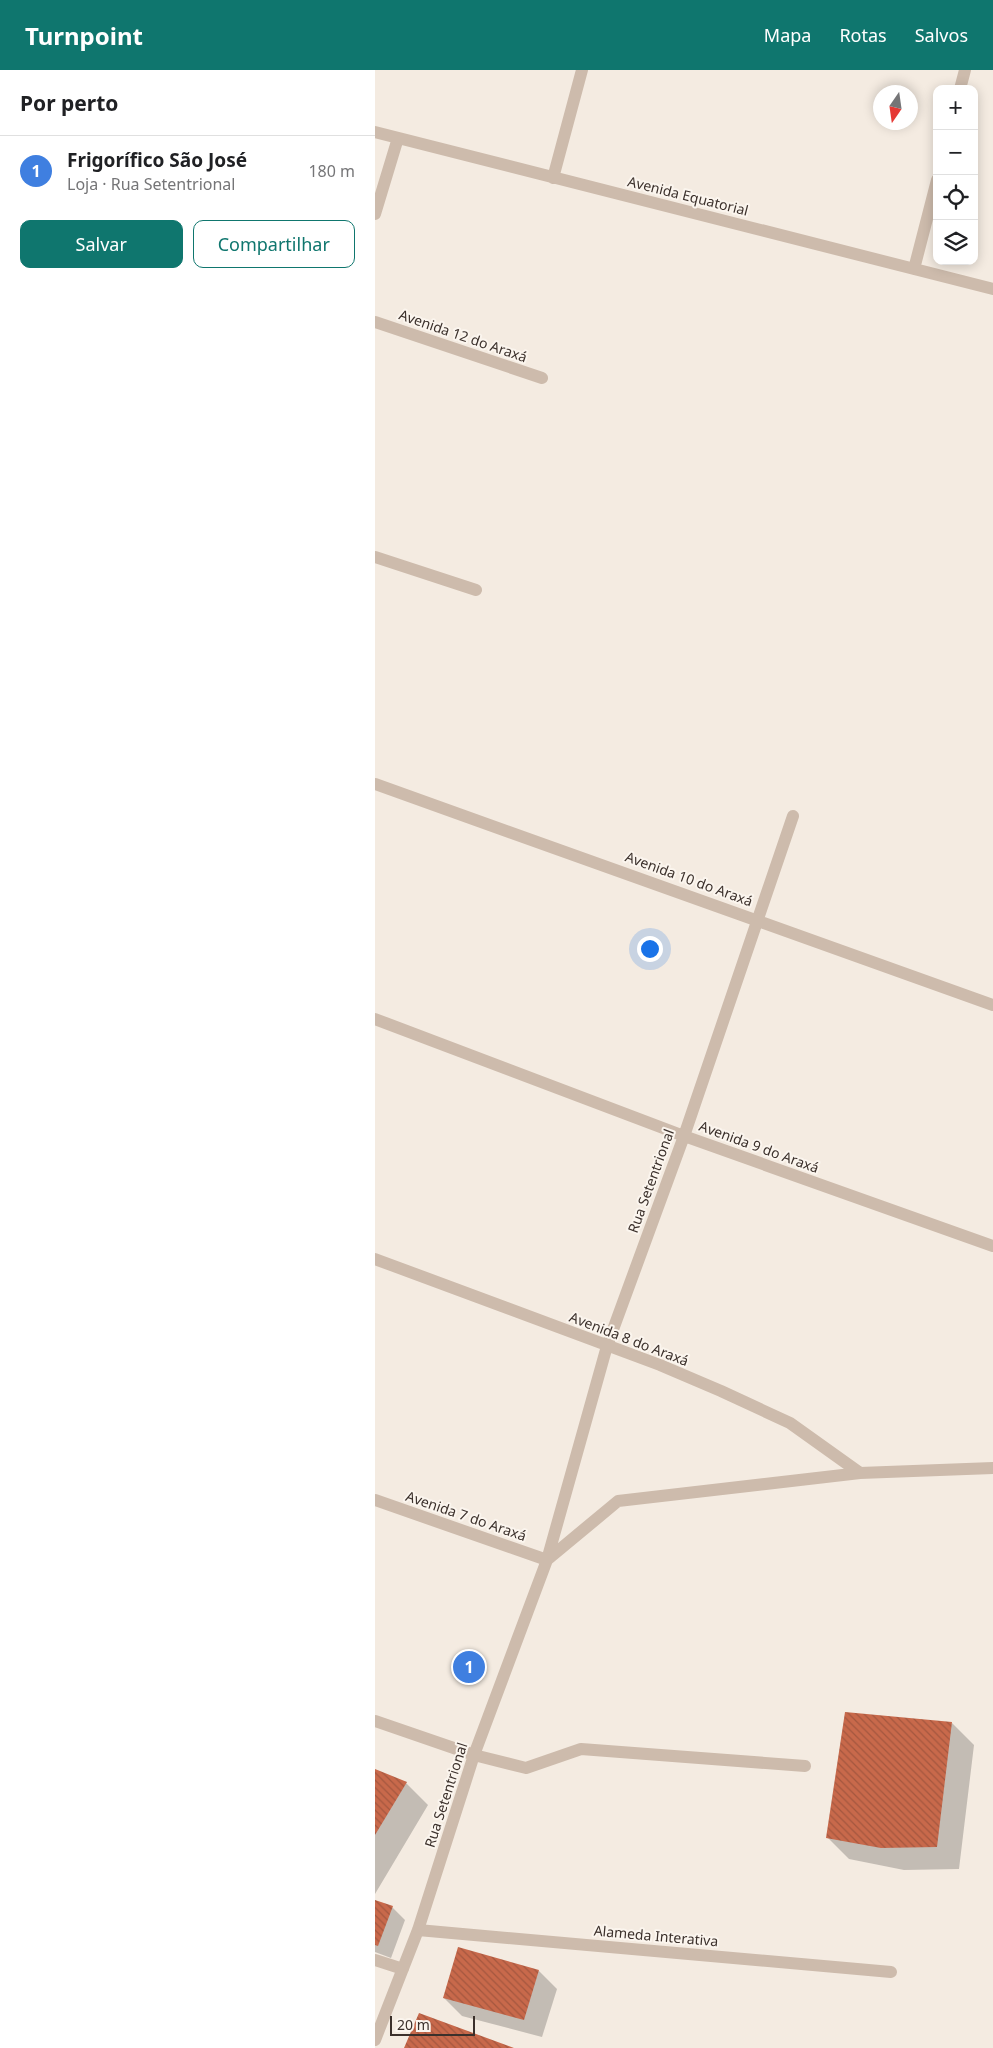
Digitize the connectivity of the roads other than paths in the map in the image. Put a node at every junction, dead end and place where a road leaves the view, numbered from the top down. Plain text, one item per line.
1 (582, 70) edge
2 (965, 70) edge
3 (961, 85) edge
4 (375, 132) edge
5 (398, 138) junction
6 (553, 178) junction
7 (933, 195) edge
8 (375, 214) edge
9 (914, 268) junction
10 (993, 289) edge
11 (375, 322) edge
12 (542, 378) dead end
13 (375, 557) edge
14 (476, 590) dead end
15 (375, 784) edge
16 (793, 816) dead end
17 (759, 920) junction
18 (993, 1006) edge
19 (375, 1020) edge
20 (683, 1136) junction
21 (993, 1246) edge
22 (375, 1259) edge
23 (607, 1346) junction
24 (993, 1468) edge
25 (860, 1473) junction
26 (375, 1500) edge
27 (547, 1560) junction
28 (375, 1721) edge
29 (475, 1755) junction
30 (805, 1766) dead end
31 (418, 1930) junction
32 (375, 1960) edge
33 (403, 1969) junction
34 (891, 1972) dead end
35 (375, 2040) edge

1 - 6 street
2 - 3 street
4 - 5 street, Avenida Equatorial
5 - 6 street, Avenida Equatorial
5 - 8 street
6 - 9 street, Avenida Equatorial
7 - 9 street
9 - 10 street, Avenida Equatorial
11 - 12 street, Avenida 12 do Araxá
13 - 14 street
15 - 17 street, Avenida 10 do Araxá
16 - 17 street, Rua Setentrional
17 - 18 street, Avenida 10 do Araxá
17 - 20 street, Rua Setentrional
19 - 20 street, Avenida 9 do Araxá
20 - 21 street, Avenida 9 do Araxá
20 - 23 street, Rua Setentrional
22 - 23 street, Avenida 8 do Araxá
23 - 25 street, Avenida 8 do Araxá
23 - 27 street, Rua Setentrional
24 - 25 street
25 - 27 street
26 - 27 street, Avenida 7 do Araxá
27 - 29 street, Rua Setentrional
28 - 29 street
29 - 30 street
29 - 31 street, Rua Setentrional
31 - 33 street, Rua Setentrional
31 - 34 street, Alameda Interativa
32 - 33 street
33 - 35 street, Rua Setentrional

